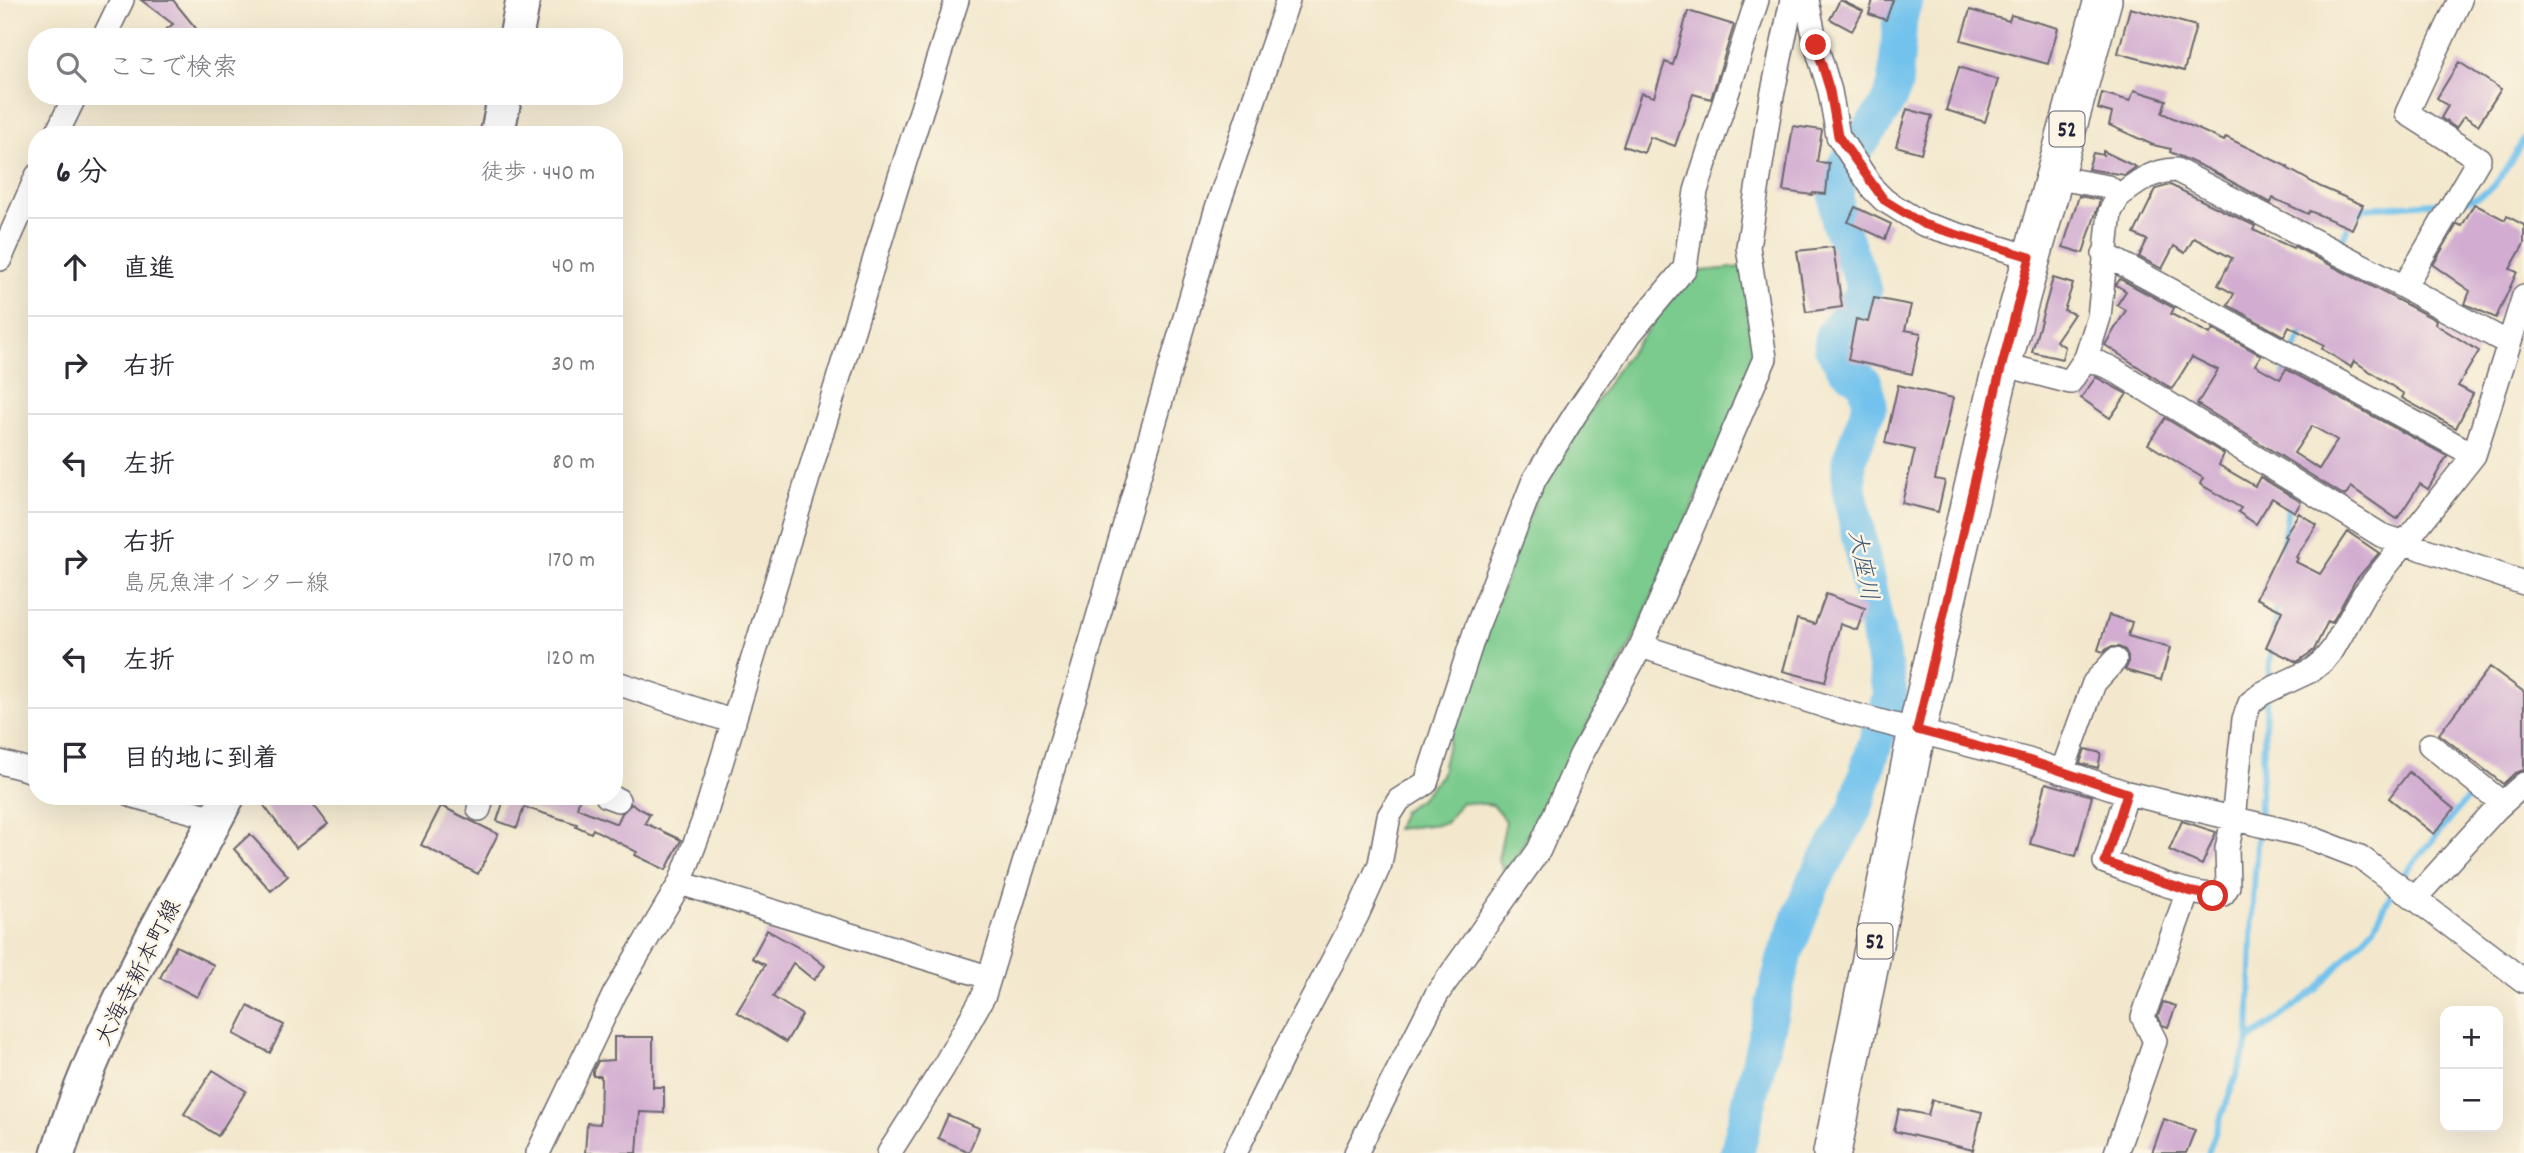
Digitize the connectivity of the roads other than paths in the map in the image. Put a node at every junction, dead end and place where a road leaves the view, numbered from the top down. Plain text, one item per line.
1 (122, 0) edge
2 (523, 0) edge
3 (957, 0) edge
4 (1288, 0) edge
5 (1757, 0) edge
6 (1791, 0) edge
7 (1807, 0) edge
8 (2103, 0) edge
9 (2460, 0) edge
10 (108, 28) edge
11 (518, 28) edge
12 (71, 105) edge
13 (503, 105) edge
14 (61, 126) edge
15 (499, 126) edge
16 (2053, 177) junction
17 (28, 196) edge
18 (2119, 196) junction
19 (2104, 254) junction
20 (2030, 257) junction
21 (0, 260) edge
22 (2404, 287) junction
23 (2524, 296) edge
24 (2508, 343) junction
25 (2086, 358) junction
26 (2002, 364) junction
27 (2474, 455) junction
28 (2405, 543) junction
29 (2524, 583) edge
30 (1641, 646) junction
31 (2115, 660) dead end
32 (623, 685) edge
33 (734, 722) junction
34 (1917, 730) junction
35 (2430, 745) dead end
36 (0, 762) edge
37 (28, 770) edge
38 (2062, 772) junction
39 (2524, 783) edge
40 (2127, 793) junction
41 (2502, 803) junction
42 (222, 807) edge
43 (2233, 818) junction
44 (680, 883) junction
45 (2188, 891) junction
46 (2416, 897) junction
47 (988, 977) junction
48 (2524, 981) edge
49 (58, 1153) edge
50 (538, 1153) edge
51 (888, 1153) edge
52 (1235, 1153) edge
53 (1356, 1153) edge
54 (1832, 1153) edge
55 (2116, 1153) edge

1 - 10 street
2 - 11 main road
3 - 33 street
4 - 47 street
5 - 52 street
6 - 30 street
7 - 20 street
8 - 16 main road, 52
9 - 22 street
12 - 14 street
13 - 15 main road
16 - 18 street
16 - 20 main road, 52
17 - 21 street
18 - 19 street
18 - 22 street
19 - 25 street
19 - 27 street
20 - 26 main road, 52
22 - 24 street
23 - 24 street
24 - 27 street
25 - 26 street
25 - 28 street
26 - 34 main road, 52
27 - 28 street
28 - 29 street
28 - 43 street
30 - 34 street
30 - 53 street
31 - 38 street
32 - 33 street
33 - 44 street
34 - 38 street
34 - 54 main road, 52
35 - 41 street
36 - 37 street
38 - 40 street
39 - 41 street
40 - 43 street
40 - 45 street
41 - 46 street
42 - 49 main road, 大海寺新本町線
43 - 45 street
43 - 46 street
44 - 47 street
44 - 50 street
45 - 55 street
46 - 48 street
47 - 51 street

